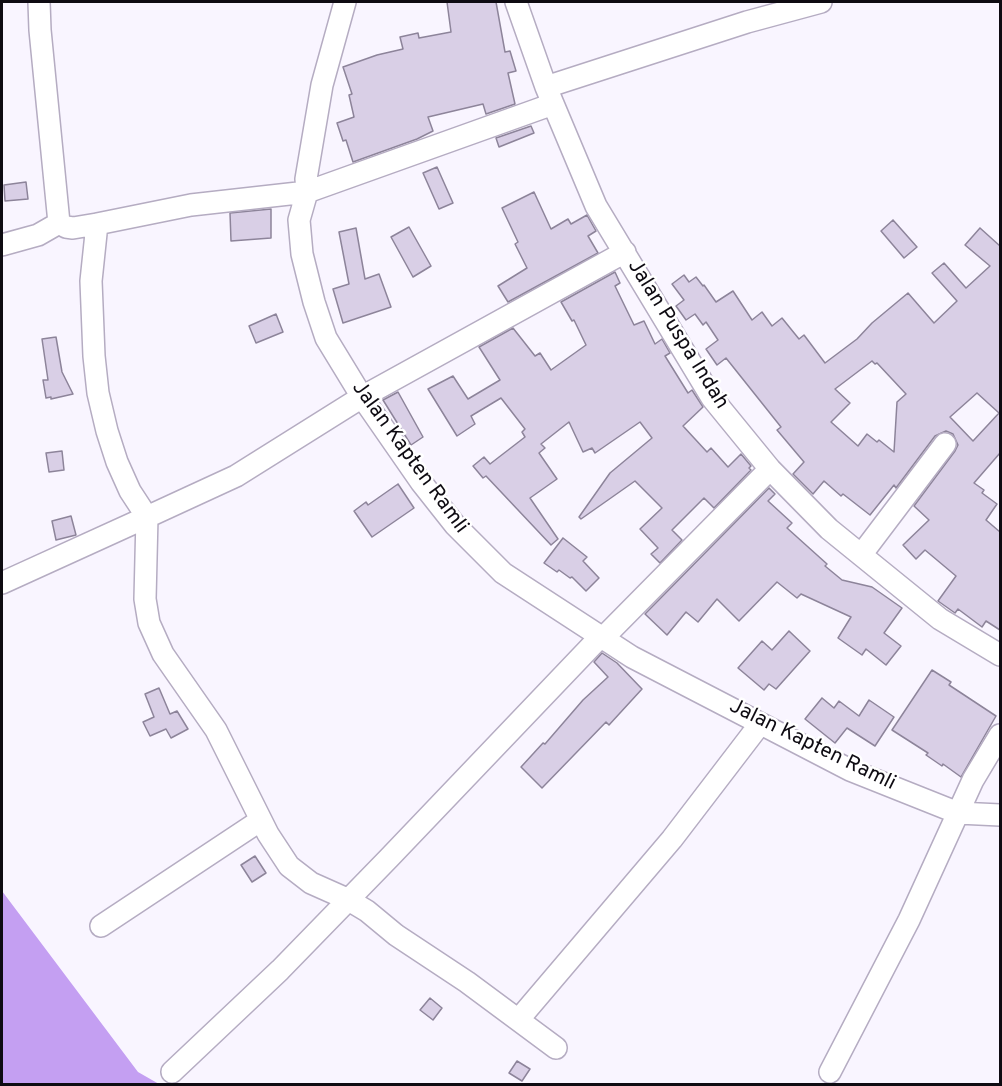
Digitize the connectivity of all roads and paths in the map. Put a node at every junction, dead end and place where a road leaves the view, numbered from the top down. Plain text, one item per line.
1 (39, 2) edge
2 (345, 2) edge
3 (516, 2) edge
4 (821, 2) edge
5 (549, 95) junction
6 (307, 192) junction
7 (59, 223) junction
8 (97, 224) junction
9 (2, 245) edge
10 (625, 252) junction
11 (362, 398) junction
12 (945, 444) dead end
13 (770, 469) junction
14 (147, 516) junction
15 (861, 555) junction
16 (2, 583) edge
17 (601, 638) junction
18 (1000, 655) edge
19 (760, 724) junction
20 (1000, 735) edge
21 (958, 813) junction
22 (1000, 815) edge
23 (261, 820) junction
24 (347, 899) junction
25 (101, 926) dead end
26 (519, 1020) junction
27 (556, 1048) dead end
28 (172, 1072) dead end
29 (830, 1072) dead end

1 - 7 street
2 - 6 street, Jalan Kapten Ramli
3 - 5 street, Jalan Puspa Indah
4 - 5 street
5 - 6 street
5 - 10 street, Jalan Puspa Indah
6 - 8 street
6 - 11 street, Jalan Kapten Ramli
7 - 8 street
7 - 9 street
8 - 14 street
10 - 11 street
10 - 13 street, Jalan Puspa Indah
11 - 14 street
11 - 17 street, Jalan Kapten Ramli
12 - 15 street
13 - 15 street, Jalan Puspa Indah
13 - 17 street
14 - 16 street
14 - 23 street
15 - 18 street, Jalan Puspa Indah
17 - 19 street, Jalan Kapten Ramli
17 - 24 street
19 - 21 street, Jalan Kapten Ramli
19 - 26 street
20 - 21 street
21 - 22 street, Jalan Kapten Ramli
21 - 29 street
23 - 24 street
23 - 25 street
24 - 26 street
24 - 28 street
26 - 27 street

